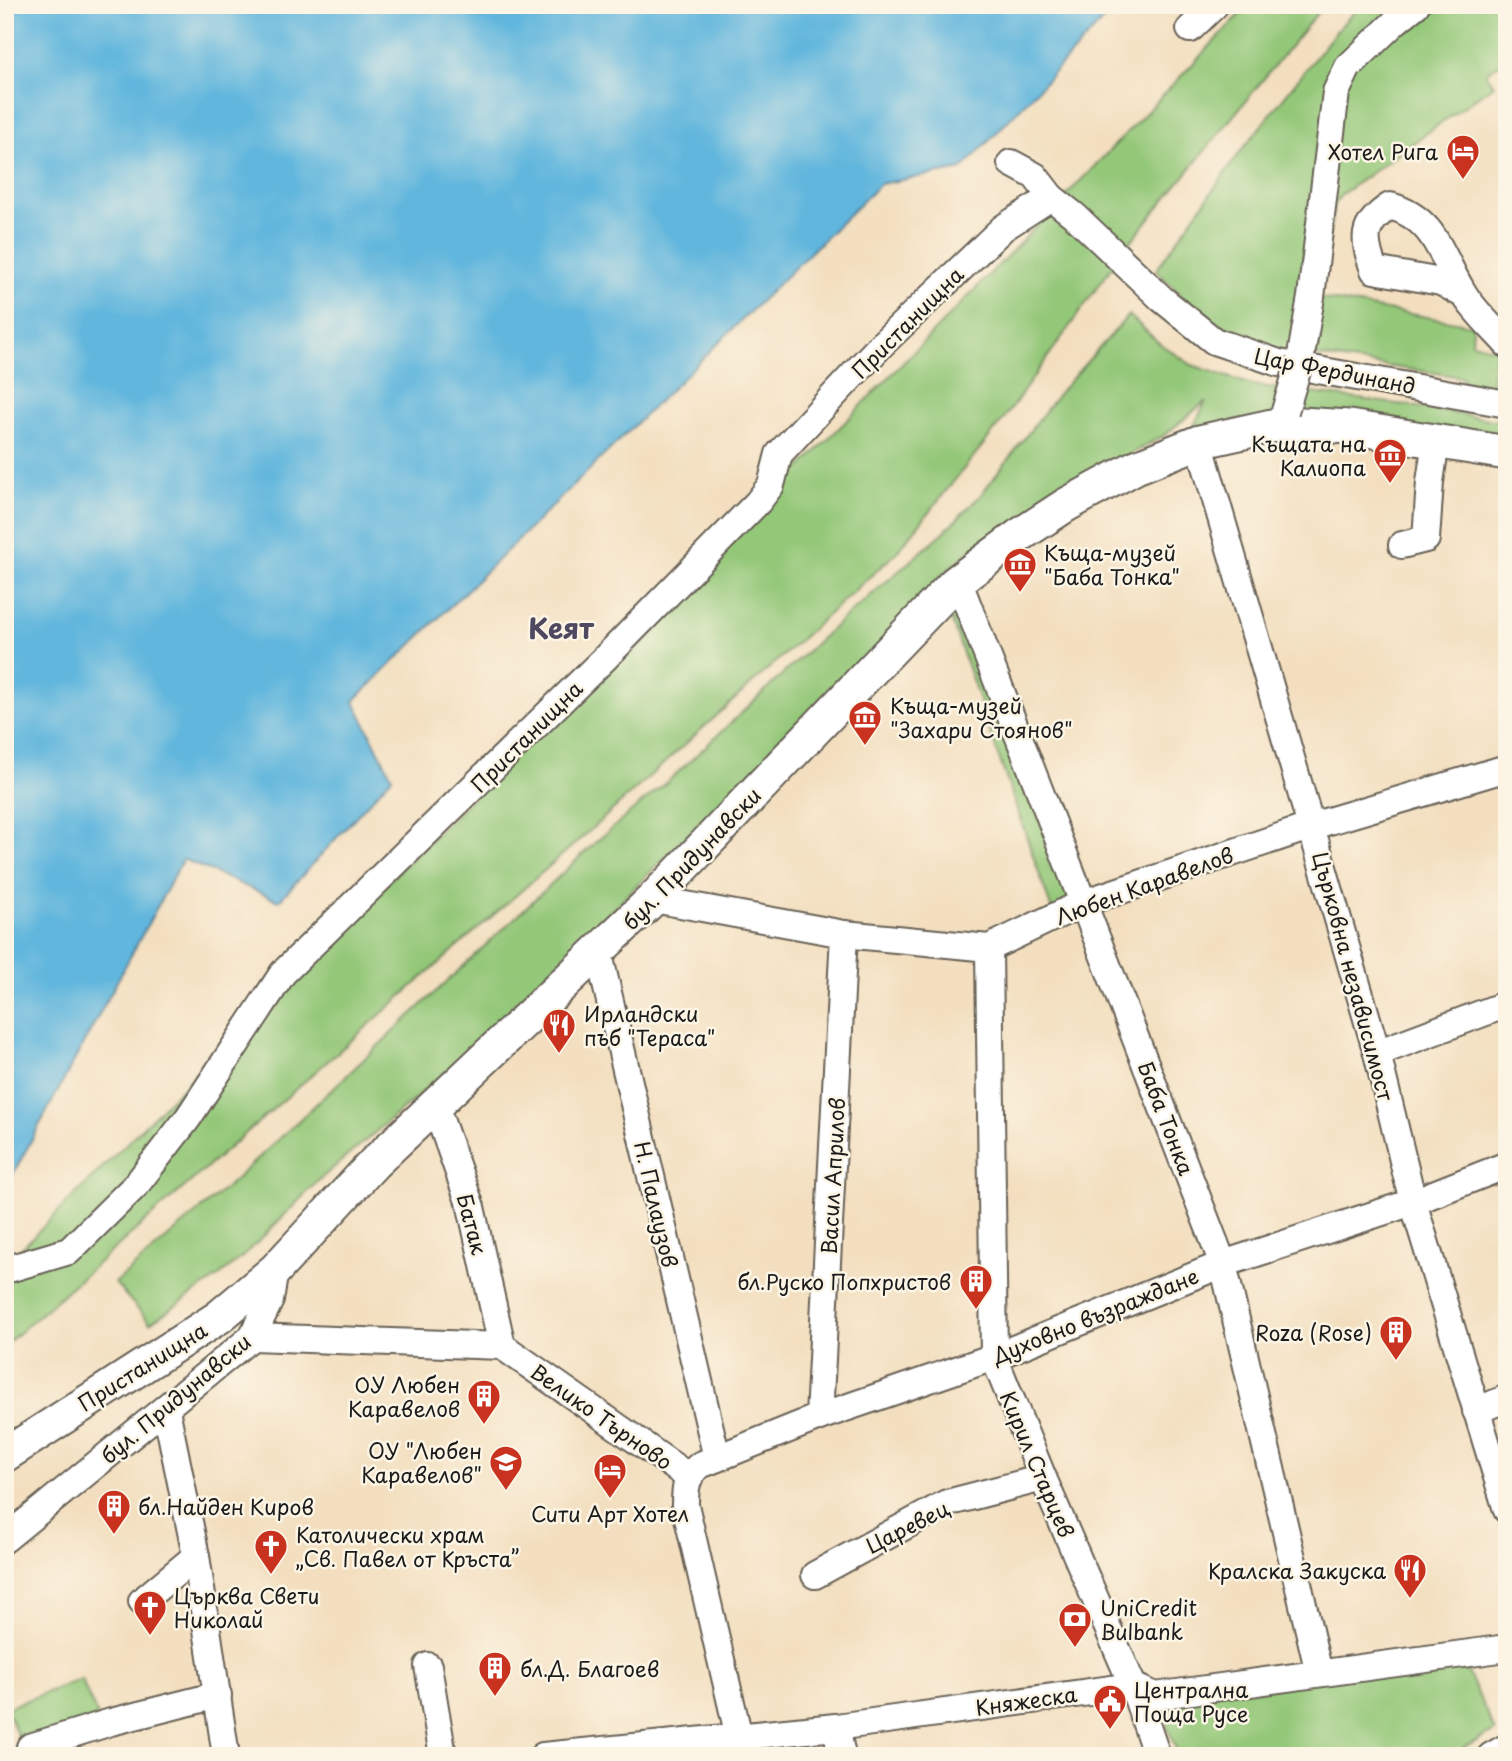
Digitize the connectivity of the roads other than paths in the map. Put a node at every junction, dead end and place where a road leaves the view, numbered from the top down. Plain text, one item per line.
1 (1416, 5) edge
2 (1211, 7) edge
3 (1191, 29) dead end
4 (1011, 163) dead end
5 (1051, 197) junction
6 (1465, 295) dead end
7 (1507, 344) edge
8 (1507, 404) edge
9 (1285, 417) junction
10 (1436, 441) junction
11 (1199, 442) junction
12 (1507, 453) edge
13 (1402, 545) dead end
14 (958, 580) junction
15 (1507, 768) edge
16 (1312, 827) junction
17 (653, 899) junction
18 (1083, 903) junction
19 (844, 934) junction
20 (989, 948) junction
21 (598, 950) junction
22 (1507, 1004) edge
23 (1377, 1053) junction
24 (435, 1105) junction
25 (1507, 1165) edge
26 (1413, 1202) junction
27 (1223, 1264) junction
28 (5, 1270) edge
29 (275, 1270) junction
30 (252, 1337) junction
31 (502, 1346) junction
32 (994, 1357) junction
33 (1507, 1398) edge
34 (166, 1409) junction
35 (1476, 1411) junction
36 (819, 1417) junction
37 (5, 1455) edge
38 (717, 1458) junction
39 (689, 1476) junction
40 (1043, 1478) junction
41 (1507, 1510) edge
42 (5, 1539) edge
43 (196, 1556) junction
44 (815, 1574) dead end
45 (142, 1601) dead end
46 (1507, 1648) edge
47 (1317, 1664) junction
48 (428, 1666) dead end
49 (1133, 1686) junction
50 (218, 1695) junction
51 (836, 1727) junction
52 (738, 1737) junction
53 (1507, 1746) edge
54 (30, 1747) dead end
55 (638, 1751) edge
56 (226, 1756) edge
57 (443, 1756) edge
58 (543, 1756) edge
59 (842, 1756) edge
60 (1157, 1756) edge
61 (1491, 1756) edge

1 - 9 street, bridge
2 - 3 street
4 - 5 street, Цар Фердинанд
5 - 8 street, Цар Фердинанд
5 - 28 street, Пристанищна
6 - 7 street
9 - 10 main road, бул. Придунавски
9 - 11 main road, бул. Придунавски
10 - 12 main road, бул. Придунавски
10 - 13 street
11 - 14 main road, бул. Придунавски
11 - 16 street, Църковна независимост
14 - 17 main road, бул. Придунавски
14 - 18 street, Баба Тонка
15 - 16 street, Любен Каравелов
16 - 18 street, Любен Каравелов
16 - 23 street, Църковна независимост
17 - 19 street
17 - 21 main road, бул. Придунавски
18 - 20 street, Любен Каравелов
18 - 27 street, Баба Тонка
19 - 20 street
19 - 36 street, Васил Априлов
20 - 32 street, Кирил Старцев
21 - 24 main road, бул. Придунавски
21 - 38 street, Н. Палаузов
22 - 23 street
23 - 26 street, Църковна независимост
24 - 29 main road, бул. Придунавски
24 - 31 street, Батак
25 - 26 street, Духовно възраждане
26 - 27 street, Духовно възраждане
26 - 35 street, Църковна независимост
27 - 32 street, Духовно възраждане
27 - 47 street, Баба Тонка
29 - 30 street, бул. Придунавски
29 - 37 main road, Пристанищна
30 - 31 street
30 - 34 street, бул. Придунавски
31 - 39 street, Велико Търново
32 - 36 street, Духовно възраждане
32 - 40 street, Кирил Старцев
33 - 35 street
34 - 42 street, бул. Придунавски
34 - 43 street
35 - 41 street, Църковна независимост
36 - 38 street, Духовно възраждане
38 - 39 street, Духовно възраждане
39 - 52 street, Велико Търново
40 - 44 street, Царевец
40 - 49 street, Кирил Старцев
43 - 45 street
43 - 50 street
46 - 47 street, Княжеска
47 - 49 street, Княжеска
48 - 57 street
49 - 51 street, Княжеска
49 - 60 street, Кирил Старцев
50 - 54 street
50 - 56 street
51 - 52 street, Княжеска
51 - 59 street
52 - 55 street, Княжеска
53 - 61 street
55 - 58 street, Княжеска

